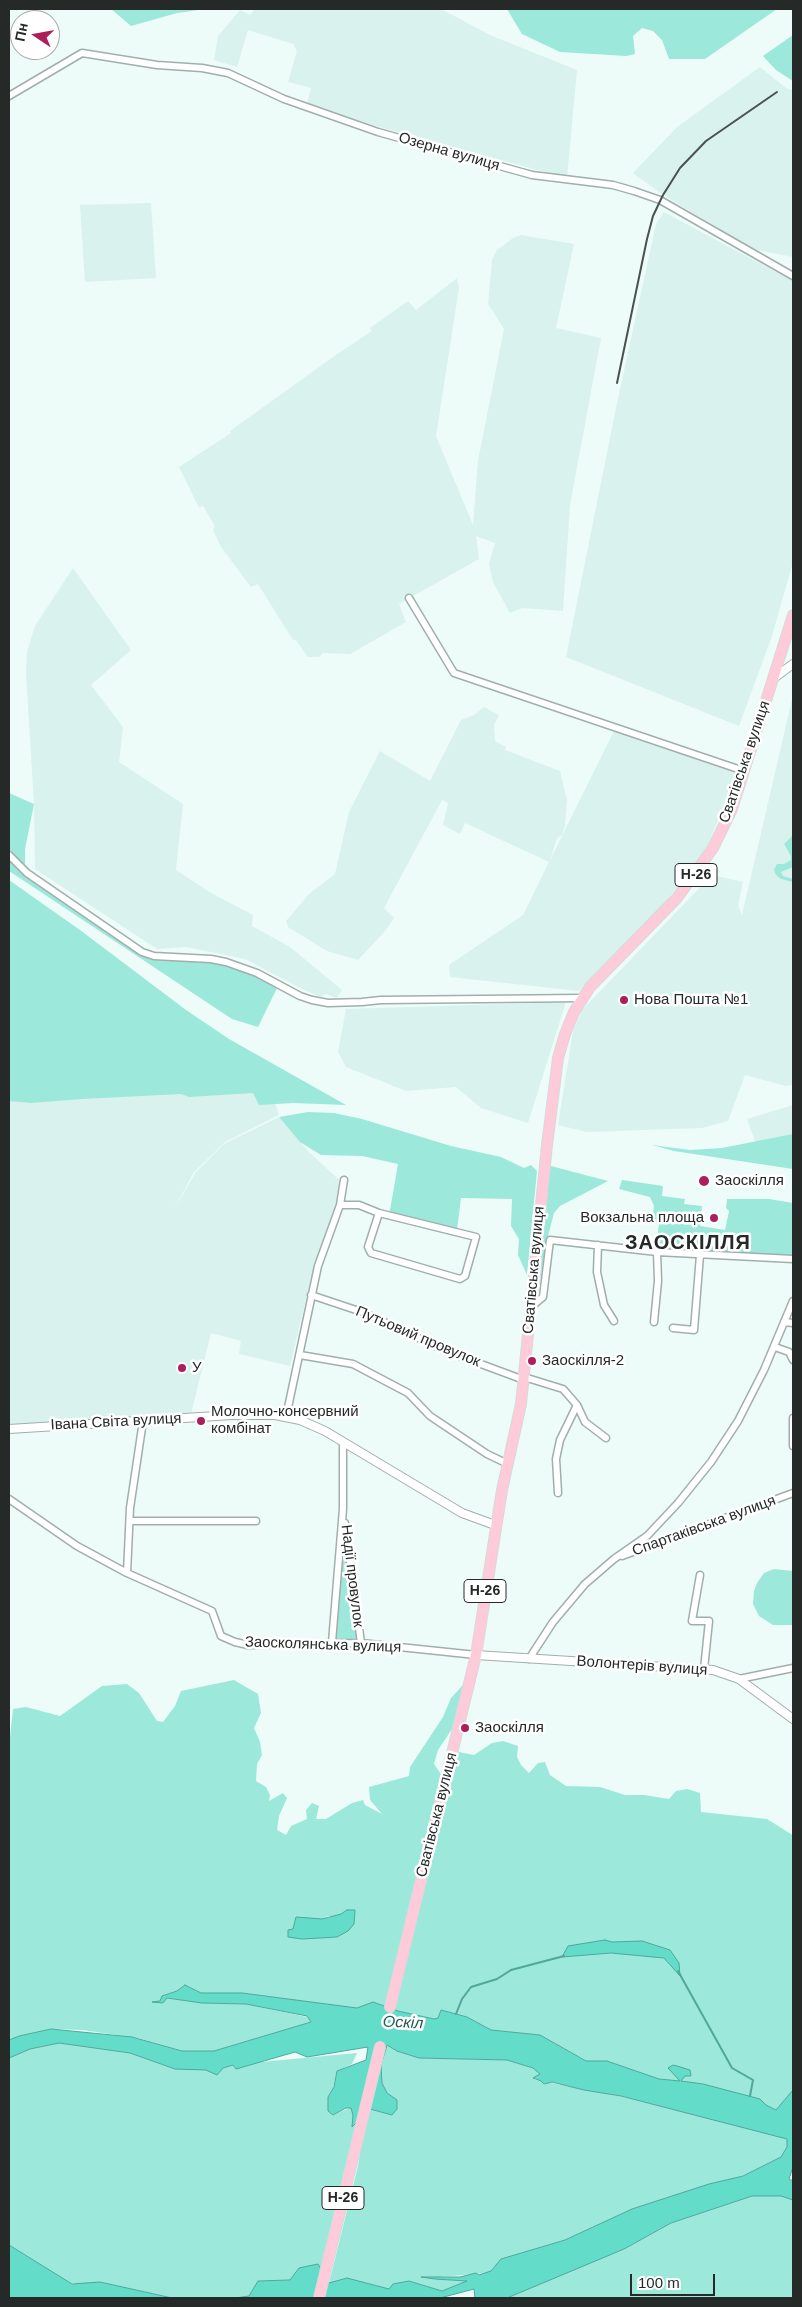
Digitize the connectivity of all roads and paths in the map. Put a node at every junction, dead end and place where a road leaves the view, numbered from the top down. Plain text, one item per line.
1 (9, 96) edge
2 (793, 276) edge
3 (409, 598) dead end
4 (793, 616) edge
5 (793, 664) edge
6 (774, 678) junction
7 (744, 771) junction
8 (9, 855) edge
9 (583, 998) junction
10 (344, 1180) dead end
11 (340, 1205) junction
12 (379, 1213) junction
13 (598, 1245) junction
14 (657, 1252) junction
15 (700, 1255) junction
16 (793, 1259) edge
17 (312, 1295) junction
18 (793, 1301) edge
19 (531, 1307) junction
20 (614, 1322) dead end
21 (654, 1322) dead end
22 (784, 1322) junction
23 (793, 1323) edge
24 (673, 1328) dead end
25 (775, 1347) junction
26 (300, 1355) junction
27 (793, 1360) edge
28 (524, 1378) junction
29 (577, 1405) junction
30 (286, 1417) junction
31 (793, 1418) edge
32 (143, 1421) junction
33 (9, 1428) edge
34 (606, 1438) dead end
35 (343, 1442) junction
36 (793, 1446) edge
37 (508, 1464) junction
38 (558, 1493) dead end
39 (793, 1493) edge
40 (9, 1499) edge
41 (343, 1509) junction
42 (256, 1520) dead end
43 (131, 1521) junction
44 (496, 1524) junction
45 (614, 1559) junction
46 (127, 1574) junction
47 (700, 1574) dead end
48 (332, 1642) junction
49 (361, 1643) junction
50 (476, 1655) junction
51 (529, 1659) junction
52 (793, 1668) edge
53 (704, 1669) junction
54 (739, 1679) junction
55 (793, 1719) edge
56 (390, 2007) dead end
57 (380, 2047) dead end
58 (319, 2298) edge

1 - 2 street, Озерна вулиця
3 - 7 street
4 - 6 main road, Сватівська вулиця / Н-26
5 - 6 street
6 - 7 main road, Сватівська вулиця / Н-26
7 - 9 main road, Сватівська вулиця / Н-26
8 - 9 street
9 - 19 main road, Сватівська вулиця / Н-26
10 - 11 street
11 - 12 street
11 - 17 street
12 - 12 street
13 - 14 street
13 - 19 street
13 - 20 street
14 - 15 street
14 - 21 street
15 - 16 street
15 - 24 street
17 - 26 street
17 - 28 street, Путьовий провулок
18 - 22 street
19 - 28 main road, Сватівська вулиця / Н-26
22 - 23 street
22 - 25 street
25 - 27 street
25 - 45 street
26 - 30 street
26 - 37 street
28 - 29 street, Путьовий провулок
28 - 37 main road, Сватівська вулиця / Н-26
29 - 34 street, Путьовий провулок
29 - 38 street
30 - 32 street, Івана Світа вулиця
30 - 35 street, Івана Світа вулиця
31 - 36 street
32 - 33 street, Івана Світа вулиця
32 - 43 street
35 - 41 street, Надії провулок
35 - 44 street, Івана Світа вулиця
37 - 44 main road, Сватівська вулиця / Н-26
39 - 45 street, Спартаківська вулиця
40 - 46 street, Заосколянська вулиця
41 - 48 street, Надії провулок
41 - 49 street, Надії провулок
42 - 43 street
43 - 46 street
44 - 50 main road, Сватівська вулиця / Н-26
45 - 51 street
46 - 48 street, Заосколянська вулиця
47 - 53 street
48 - 49 street, Заосколянська вулиця
49 - 50 street, Заосколянська вулиця
50 - 51 street, Волонтерів вулиця
50 - 56 main road, Сватівська вулиця / Н-26
51 - 53 street, Волонтерів вулиця
52 - 54 street
53 - 54 street, Волонтерів вулиця
54 - 55 street, Волонтерів вулиця
57 - 58 main road, Н-26

